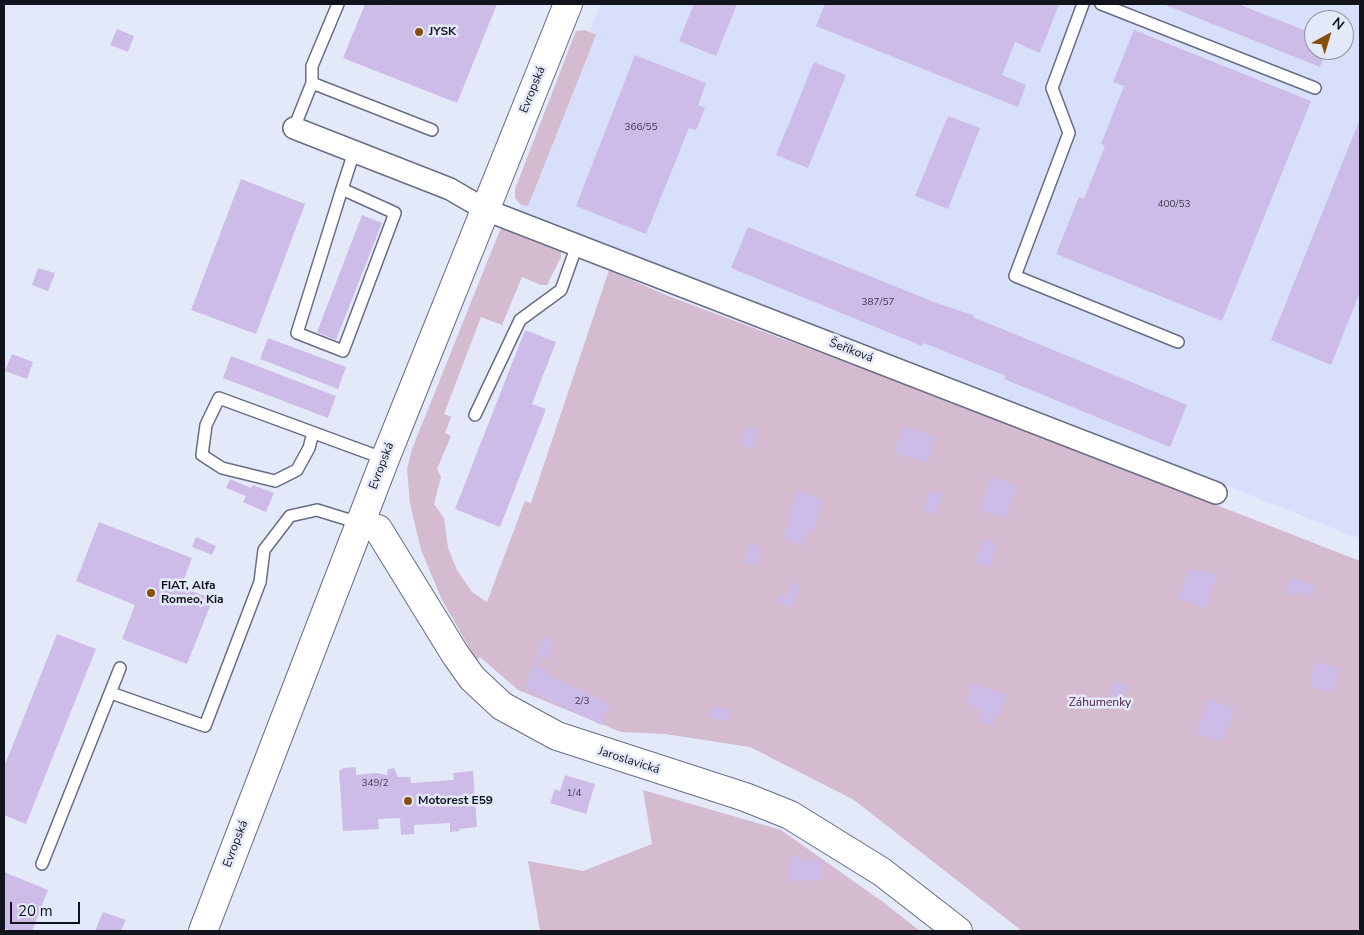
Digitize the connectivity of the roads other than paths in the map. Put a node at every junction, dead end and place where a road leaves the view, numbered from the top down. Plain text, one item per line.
1 (338, 4) edge
2 (568, 4) edge
3 (1083, 4) edge
4 (1101, 4) edge
5 (312, 83) junction
6 (1315, 88) dead end
7 (294, 128) joint
8 (432, 130) dead end
9 (354, 152) junction
10 (342, 189) junction
11 (486, 210) junction
12 (577, 245) junction
13 (1178, 342) dead end
14 (476, 415) dead end
15 (313, 433) junction
16 (384, 459) junction
17 (1216, 493) dead end
18 (360, 523) junction
19 (120, 668) dead end
20 (111, 693) junction
21 (42, 864) dead end
22 (203, 931) edge
23 (958, 931) edge

1 - 5 lane
2 - 11 main road, Evropská
3 - 13 lane
4 - 6 lane
5 - 7 lane
5 - 8 lane
7 - 9 street, Šeříková
9 - 10 lane
9 - 11 street, Šeříková
10 - 10 lane
11 - 12 street, Šeříková
11 - 16 main road, Evropská
12 - 14 lane
12 - 17 street, Šeříková
15 - 15 lane
15 - 16 lane
16 - 18 main road, Evropská
18 - 20 lane
18 - 22 main road, Evropská
18 - 23 main road, Jaroslavická
19 - 20 lane
20 - 21 lane

